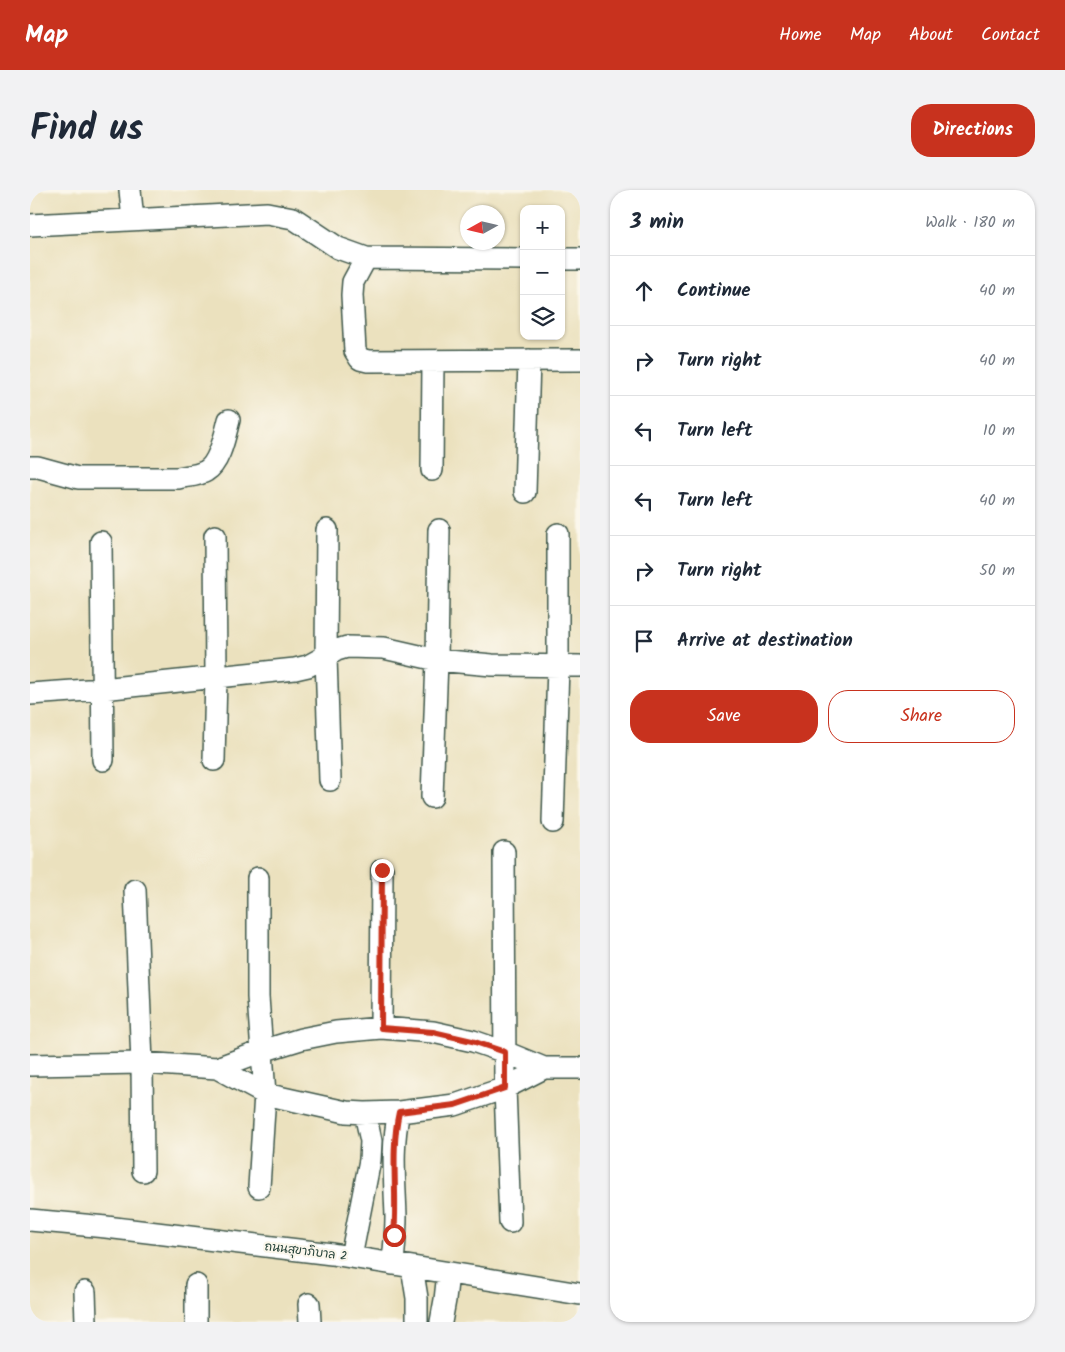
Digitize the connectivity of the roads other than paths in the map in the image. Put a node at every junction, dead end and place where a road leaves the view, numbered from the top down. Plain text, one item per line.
1 (130, 190) edge
2 (133, 220) junction
3 (30, 225) edge
4 (366, 258) junction
5 (520, 259) edge
6 (565, 259) edge
7 (580, 259) edge
8 (529, 360) junction
9 (580, 360) edge
10 (433, 361) junction
11 (229, 420) dead end
12 (30, 467) edge
13 (432, 470) dead end
14 (525, 492) dead end
15 (327, 530) dead end
16 (439, 530) dead end
17 (558, 534) dead end
18 (215, 536) dead end
19 (101, 542) dead end
20 (326, 657) junction
21 (437, 660) junction
22 (580, 666) edge
23 (558, 667) junction
24 (216, 677) junction
25 (102, 689) junction
26 (30, 694) edge
27 (103, 760) dead end
28 (214, 760) dead end
29 (330, 780) dead end
30 (432, 797) dead end
31 (553, 822) dead end
32 (504, 852) dead end
33 (382, 870) dead end
34 (258, 878) dead end
35 (136, 890) dead end
36 (381, 1028) junction
37 (262, 1051) junction
38 (505, 1052) junction
39 (142, 1063) junction
40 (30, 1064) edge
41 (218, 1068) junction
42 (544, 1068) junction
43 (580, 1068) edge
44 (505, 1088) junction
45 (265, 1094) junction
46 (399, 1112) junction
47 (365, 1113) junction
48 (143, 1171) dead end
49 (259, 1187) dead end
50 (30, 1220) edge
51 (510, 1222) dead end
52 (351, 1257) junction
53 (403, 1266) junction
54 (448, 1273) junction
55 (196, 1285) dead end
56 (85, 1292) dead end
57 (580, 1294) edge
58 (86, 1322) edge
59 (196, 1322) edge
60 (417, 1322) edge
61 (441, 1322) edge

1 - 2 street
2 - 3 street
2 - 4 street
4 - 5 street
4 - 10 street
6 - 7 street
8 - 9 street
8 - 10 street
8 - 14 street
10 - 13 street
11 - 12 street
15 - 20 street
16 - 21 street
17 - 23 street
18 - 24 street
19 - 25 street
20 - 21 street
20 - 24 street
20 - 29 street
21 - 23 street
21 - 30 street
22 - 23 street
23 - 31 street
24 - 25 street
24 - 28 street
25 - 26 street
25 - 27 street
32 - 38 street
33 - 36 street
34 - 37 street
35 - 39 street
36 - 37 street
36 - 38 street
37 - 41 street
37 - 45 street
38 - 42 street
38 - 44 street
39 - 40 street
39 - 41 street
39 - 48 street
41 - 45 street
42 - 43 street
42 - 44 street
44 - 46 street
44 - 51 street
45 - 47 street
45 - 49 street
46 - 47 street
46 - 53 street
47 - 52 street
50 - 52 street, ถนนสุขาภิบาล 2
52 - 53 street, ถนนสุขาภิบาล 2
53 - 54 street, ถนนสุขาภิบาล 2
53 - 60 street
54 - 57 street, ถนนสุขาภิบาล 2
54 - 61 street
55 - 59 street
56 - 58 street

